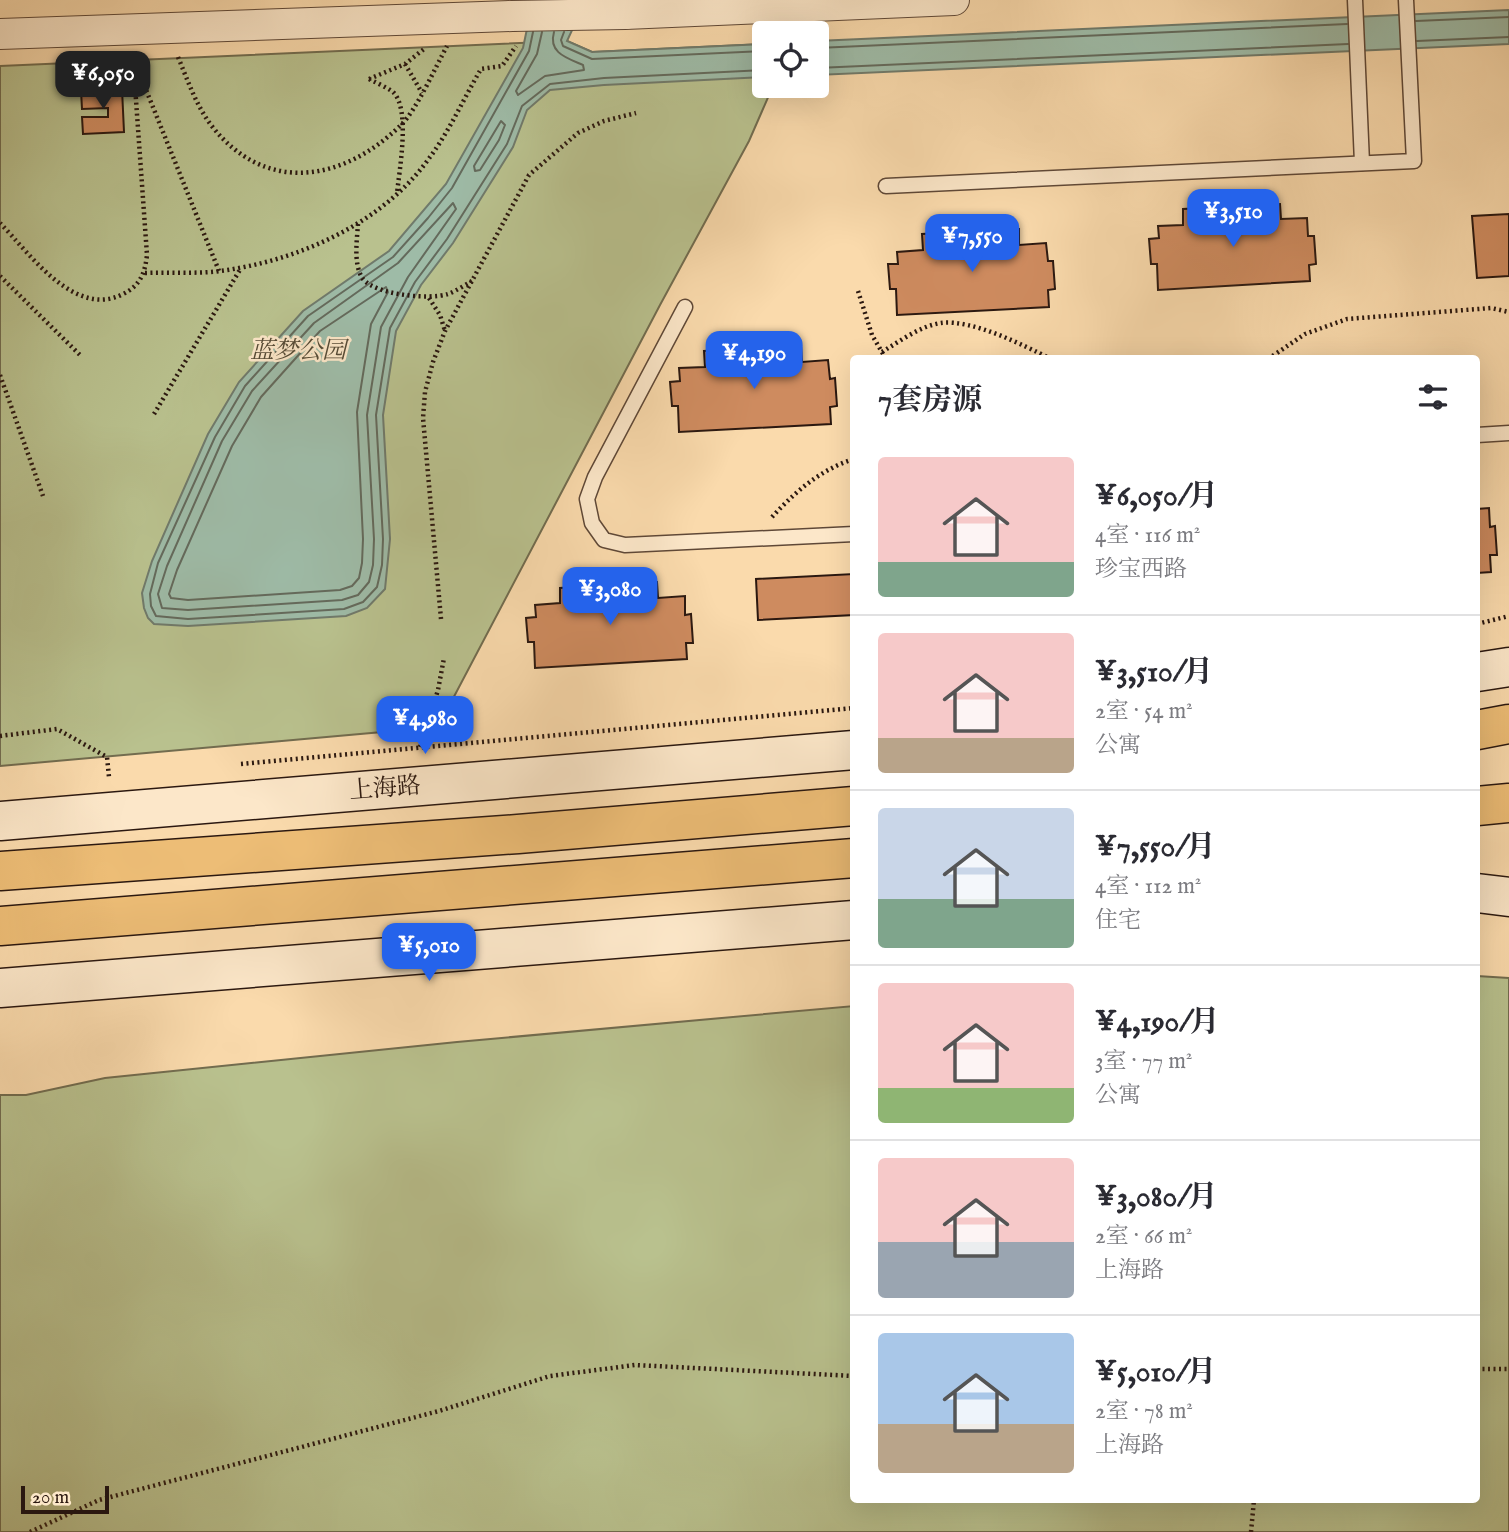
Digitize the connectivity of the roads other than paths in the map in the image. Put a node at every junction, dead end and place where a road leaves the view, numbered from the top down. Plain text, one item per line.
1 (954, 0) edge
2 (1355, 0) edge
3 (1406, 0) edge
4 (0, 34) edge
5 (1362, 163) junction
6 (886, 186) dead end
7 (685, 307) dead end
8 (1509, 433) edge
9 (1480, 435) edge
10 (850, 534) edge
11 (1509, 667) edge
12 (1480, 672) edge
13 (1509, 724) edge
14 (1480, 729) edge
15 (1509, 749) edge
16 (850, 750) edge
17 (1480, 752) edge
18 (1509, 803) edge
19 (850, 806) edge
20 (1480, 806) edge
21 (0, 821) edge
22 (1509, 830) edge
23 (1480, 831) edge
24 (850, 858) edge
25 (0, 871) edge
26 (1480, 893) edge
27 (1509, 897) edge
28 (850, 920) edge
29 (0, 926) edge
30 (0, 988) edge

1 - 4 street, bridge
2 - 5 lane
3 - 5 lane
5 - 6 lane
7 - 10 lane
8 - 9 lane
11 - 12 main road
13 - 14 highway
15 - 17 highway
16 - 21 main road, 上海路
18 - 20 highway
19 - 25 highway
22 - 23 highway
24 - 29 highway
26 - 27 main road
28 - 30 main road

